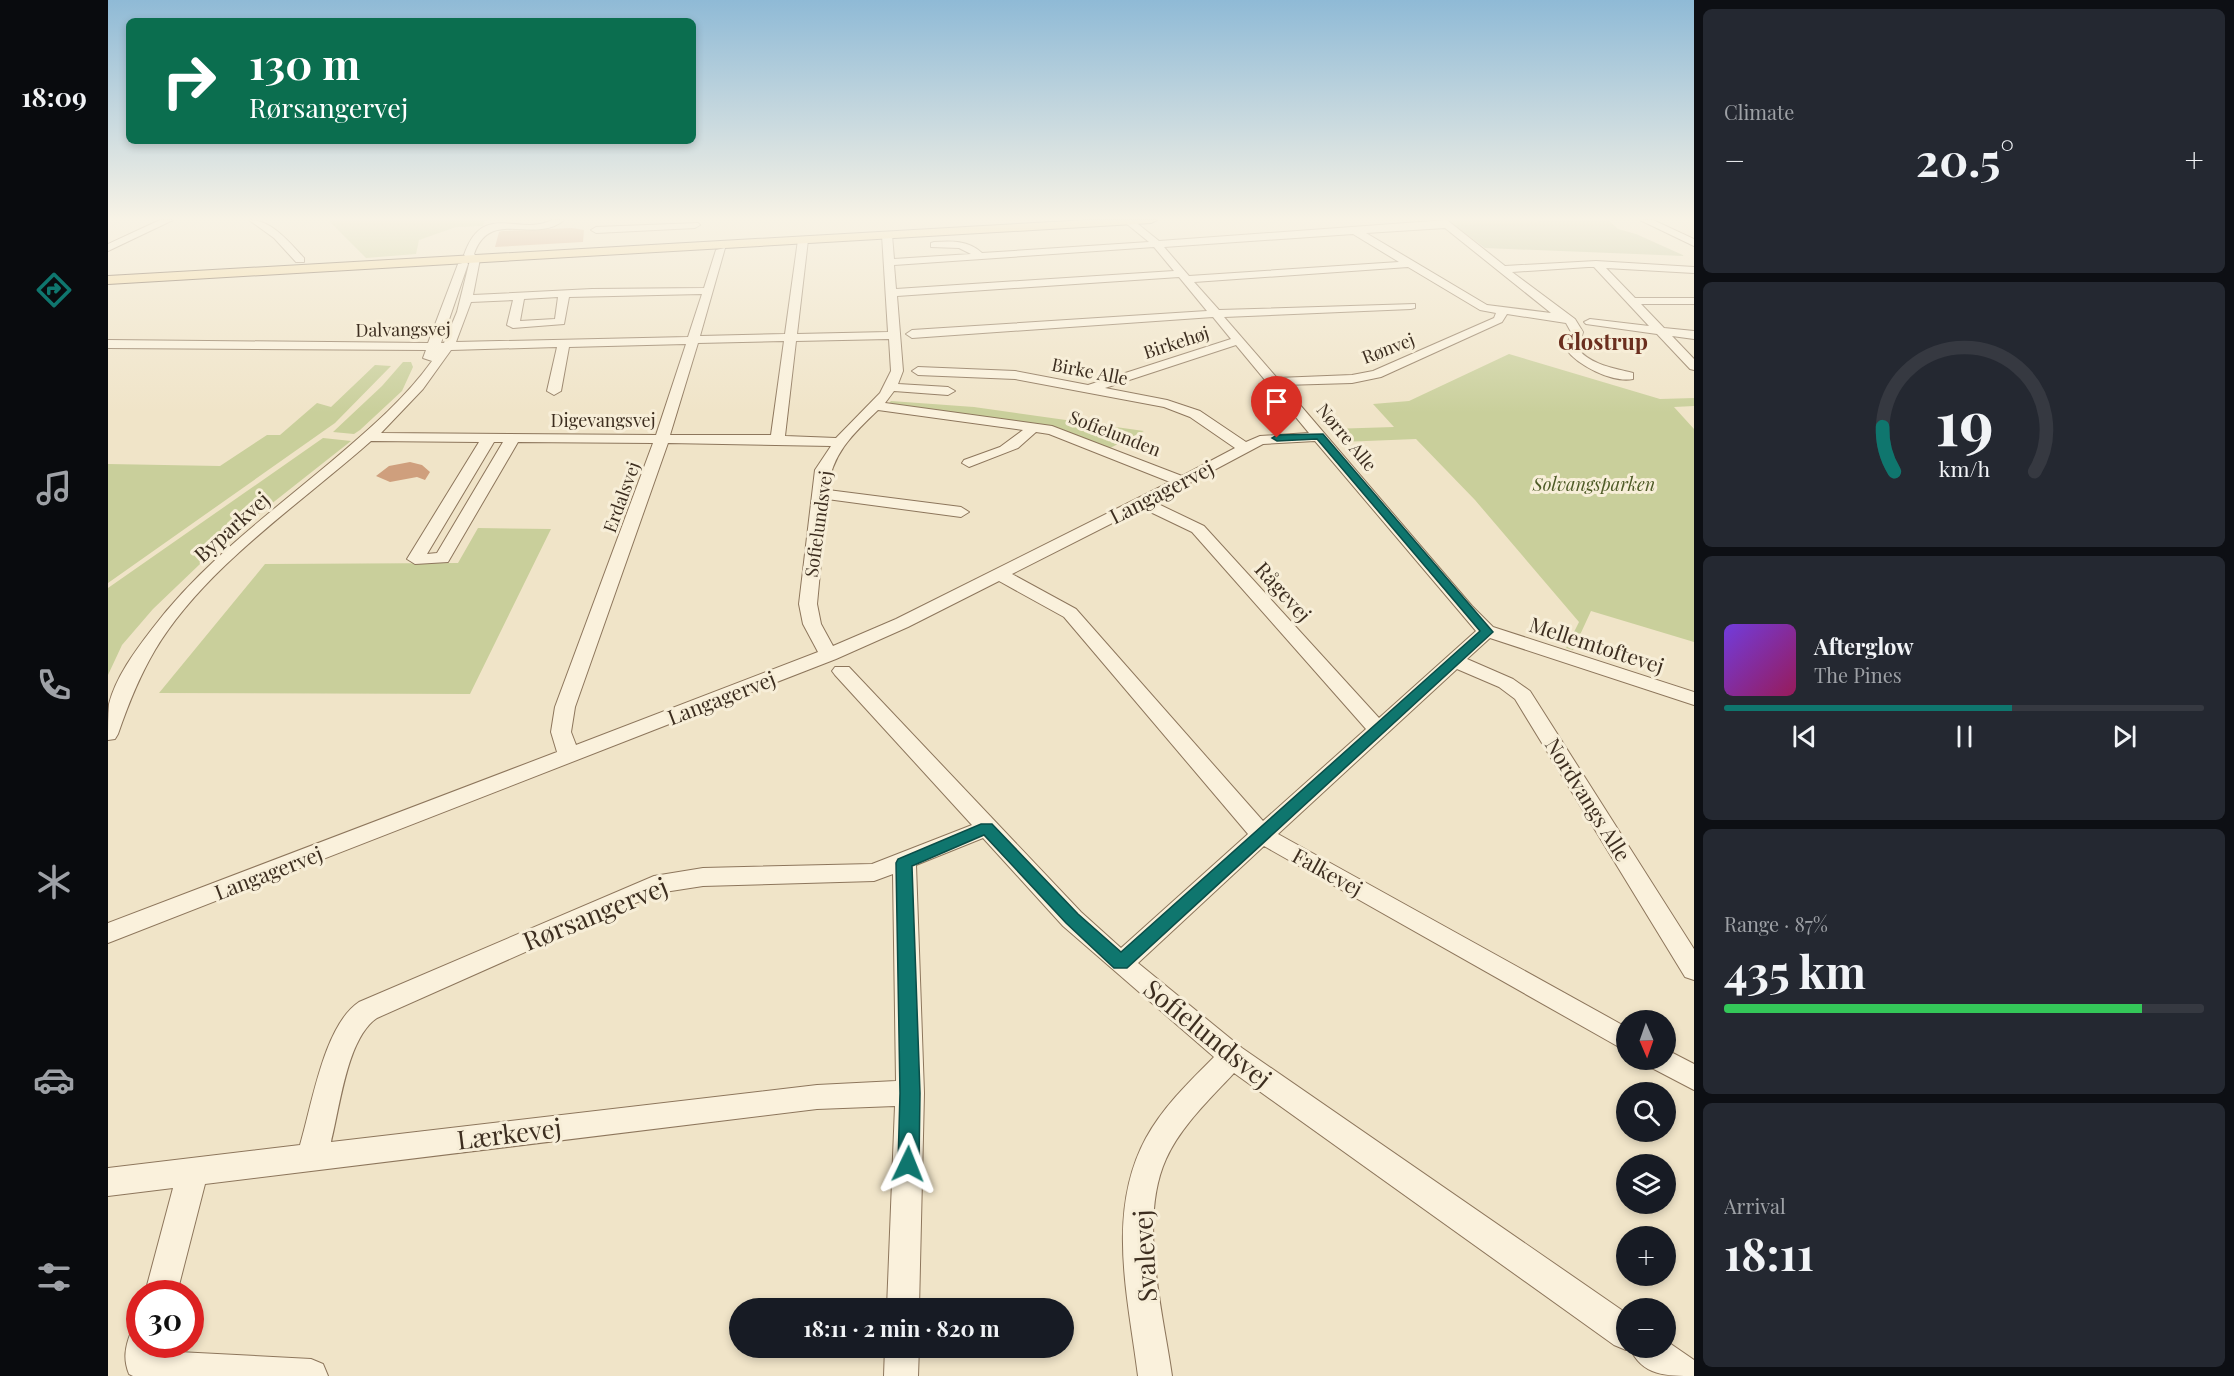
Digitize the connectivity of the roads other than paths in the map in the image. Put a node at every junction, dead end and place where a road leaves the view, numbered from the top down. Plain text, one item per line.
1 (460, 284) edge
2 (467, 284) edge
3 (709, 284) edge
4 (801, 284) edge
5 (891, 284) edge
6 (1043, 284) edge
7 (1192, 284) edge
8 (1445, 284) edge
9 (1523, 284) edge
10 (1616, 284) edge
11 (707, 291) junction
12 (564, 293) junction
13 (892, 293) junction
14 (519, 296) junction
15 (466, 300) junction
16 (1632, 301) junction
17 (1694, 301) edge
18 (1411, 306) dead end
19 (1503, 311) junction
20 (1218, 314) junction
21 (1564, 318) junction
22 (1590, 322) dead end
23 (1658, 331) junction
24 (912, 334) dead end
25 (895, 335) junction
26 (1694, 335) edge
27 (792, 337) junction
28 (692, 339) junction
29 (1239, 340) junction
30 (564, 342) junction
31 (108, 344) edge
32 (441, 344) junction
33 (1694, 366) edge
34 (918, 371) dead end
35 (1628, 376) dead end
36 (1274, 382) junction
37 (891, 387) junction
38 (1089, 389) junction
39 (554, 391) dead end
40 (948, 391) dead end
41 (876, 406) junction
42 (1033, 426) junction
43 (1320, 436) junction
44 (368, 437) junction
45 (489, 438) junction
46 (513, 438) junction
47 (663, 439) junction
48 (778, 439) junction
49 (838, 442) junction
50 (1244, 447) junction
51 (969, 463) dead end
52 (1182, 481) junction
53 (819, 493) junction
54 (1141, 501) junction
55 (961, 512) dead end
56 (998, 573) junction
57 (1487, 632) junction
58 (1455, 661) junction
59 (836, 663) junction
60 (1694, 699) edge
61 (1378, 730) junction
62 (108, 734) edge
63 (569, 756) junction
64 (986, 828) junction
65 (1262, 835) junction
66 (904, 863) junction
67 (108, 933) edge
68 (1121, 963) junction
69 (1694, 970) edge
70 (1616, 1034) edge
71 (1232, 1056) junction
72 (1676, 1068) edge
73 (1694, 1078) edge
74 (910, 1093) junction
75 (312, 1157) junction
76 (193, 1171) junction
77 (108, 1182) edge
78 (164, 1280) edge
79 (903, 1298) edge
80 (1616, 1326) edge
81 (141, 1358) edge
82 (902, 1358) edge
83 (1662, 1358) edge
84 (311, 1376) edge
85 (901, 1376) edge
86 (1155, 1376) edge
87 (1687, 1376) edge

1 - 32 street, Byparkvej
2 - 15 street, Byparkvej
3 - 11 street, Erdalsvej
4 - 27 street
5 - 13 street, Sofielundsvej
6 - 13 street
7 - 20 street, Nørre Alle
8 - 19 street
9 - 21 street
10 - 16 street
11 - 12 street
11 - 28 street, Erdalsvej
12 - 14 street
12 - 14 street
13 - 25 street, Sofielundsvej
14 - 15 street
15 - 32 street, Byparkvej
16 - 17 street
16 - 23 street
18 - 20 street
19 - 21 street
19 - 36 street, Rønvej
20 - 24 street
20 - 29 street, Nørre Alle
21 - 35 street
22 - 23 street
23 - 26 street
23 - 33 street
25 - 27 street, Dalvangsvej
25 - 37 street, Sofielundsvej
27 - 28 street, Dalvangsvej
27 - 48 street
28 - 30 street, Dalvangsvej
28 - 47 street, Erdalsvej
29 - 36 street, Nørre Alle
29 - 38 street, Birkehøj
30 - 32 street, Dalvangsvej
30 - 39 street
31 - 32 street, Dalvangsvej
32 - 44 street, Byparkvej
34 - 38 street, Birke Alle
36 - 43 street, Nørre Alle
37 - 40 street
37 - 41 street, Sofielundsvej
38 - 50 street, Birke Alle
41 - 42 street, Sofielunden
41 - 49 street, Sofielundsvej
42 - 51 street
42 - 52 street, Sofielunden
43 - 50 street, Langagervej
43 - 57 street, Nørre Alle
44 - 45 street, Digevangsvej
44 - 62 street, Byparkvej
45 - 46 street, Digevangsvej
45 - 46 street
46 - 47 street, Digevangsvej
47 - 48 street, Digevangsvej
47 - 63 street, Erdalsvej
48 - 49 street, Digevangsvej
49 - 53 street, Sofielundsvej
50 - 52 street, Langagervej
52 - 54 street, Langagervej
53 - 55 street
53 - 59 street, Sofielundsvej
54 - 56 street, Langagervej
54 - 61 street, Rågevej
56 - 59 street, Langagervej
56 - 65 street, Falkevej
57 - 58 street
57 - 60 street, Mellemtoftevej
58 - 61 street
58 - 69 street, Nordvangs Alle
59 - 63 street, Langagervej
59 - 64 street, Sofielundsvej
61 - 65 street
63 - 67 street, Langagervej
64 - 66 street, Rørsangervej
64 - 68 street, Sofielundsvej
65 - 68 street
65 - 70 street, Falkevej
66 - 74 street
66 - 75 street, Rørsangervej
68 - 71 street, Sofielundsvej
71 - 80 street, Sofielundsvej
71 - 86 street, Svalevej
72 - 73 street
74 - 75 street, Lærkevej
74 - 79 street
75 - 76 street, Lærkevej
76 - 77 street, Lærkevej
76 - 78 street
81 - 84 street
82 - 85 street
83 - 87 street

